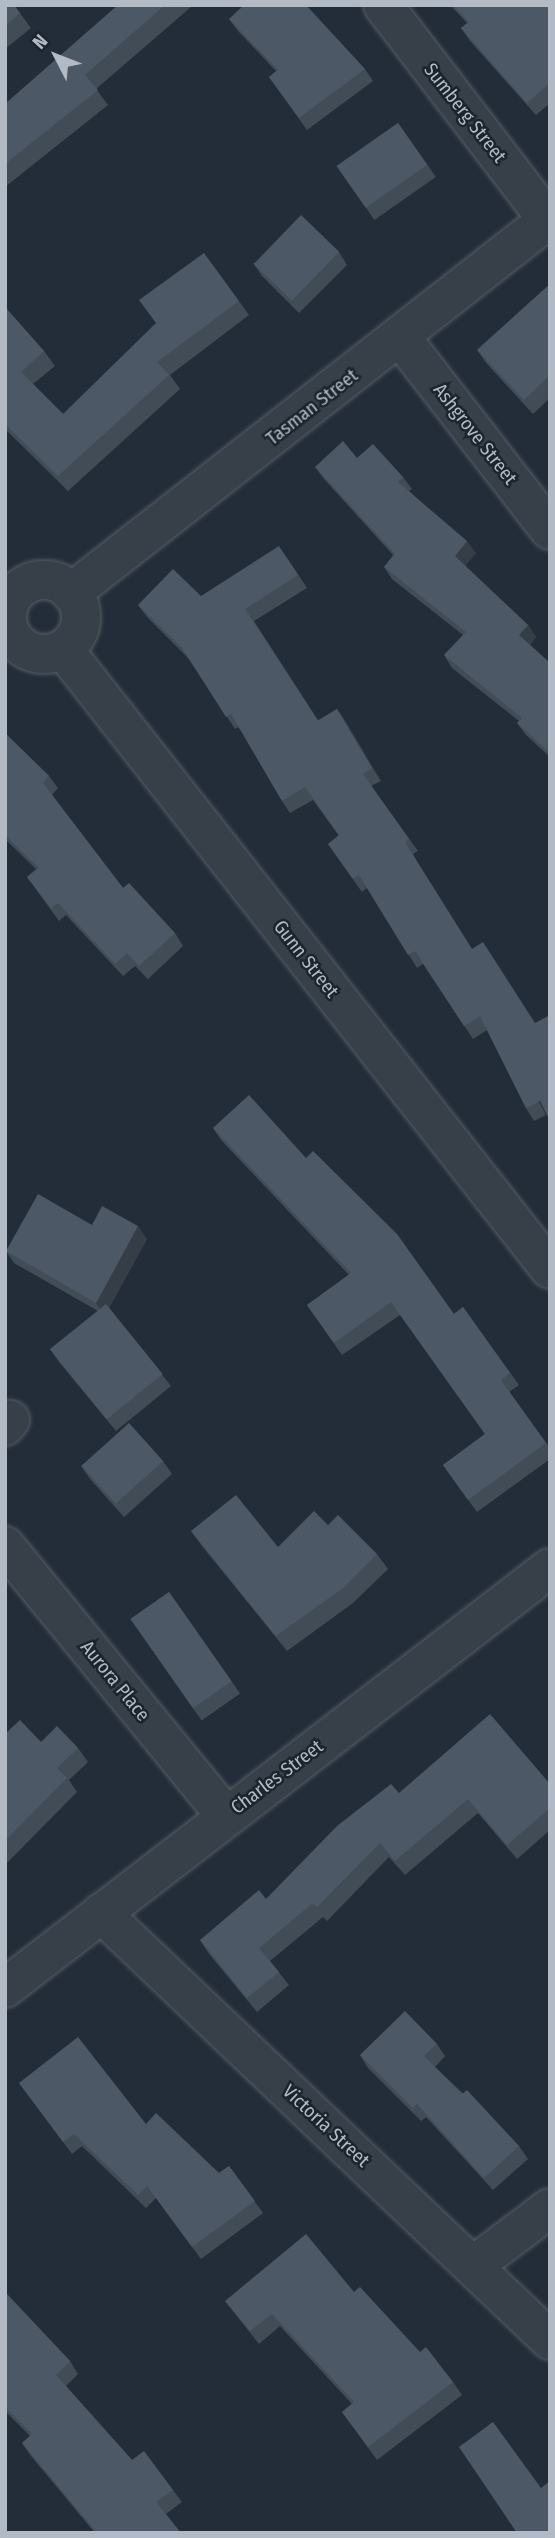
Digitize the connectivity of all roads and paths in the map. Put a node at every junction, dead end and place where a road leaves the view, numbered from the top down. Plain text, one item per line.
1 (383, 5) edge
2 (549, 219) edge
3 (401, 338) junction
4 (550, 530) edge
5 (13, 577) edge
6 (71, 593) junction
7 (10, 643) edge
8 (63, 649) junction
9 (550, 1269) edge
10 (5, 1546) edge
11 (550, 1568) edge
12 (226, 1816) junction
13 (101, 1913) junction
14 (5, 1988) edge
15 (550, 2208) edge
16 (473, 2266) junction
17 (550, 2340) edge

1 - 2 street, Sumberg Street
2 - 3 street, Tasman Street
3 - 4 street, Ashgrove Street
3 - 6 street, Tasman Street
5 - 6 street
5 - 7 street
6 - 8 street
7 - 8 street
8 - 9 street, Gunn Street
10 - 12 street, Aurora Place
11 - 12 street, Charles Street
12 - 13 street, Charles Street
13 - 14 street, Charles Street
13 - 16 street, Victoria Street
15 - 16 street
16 - 17 street, Victoria Street

